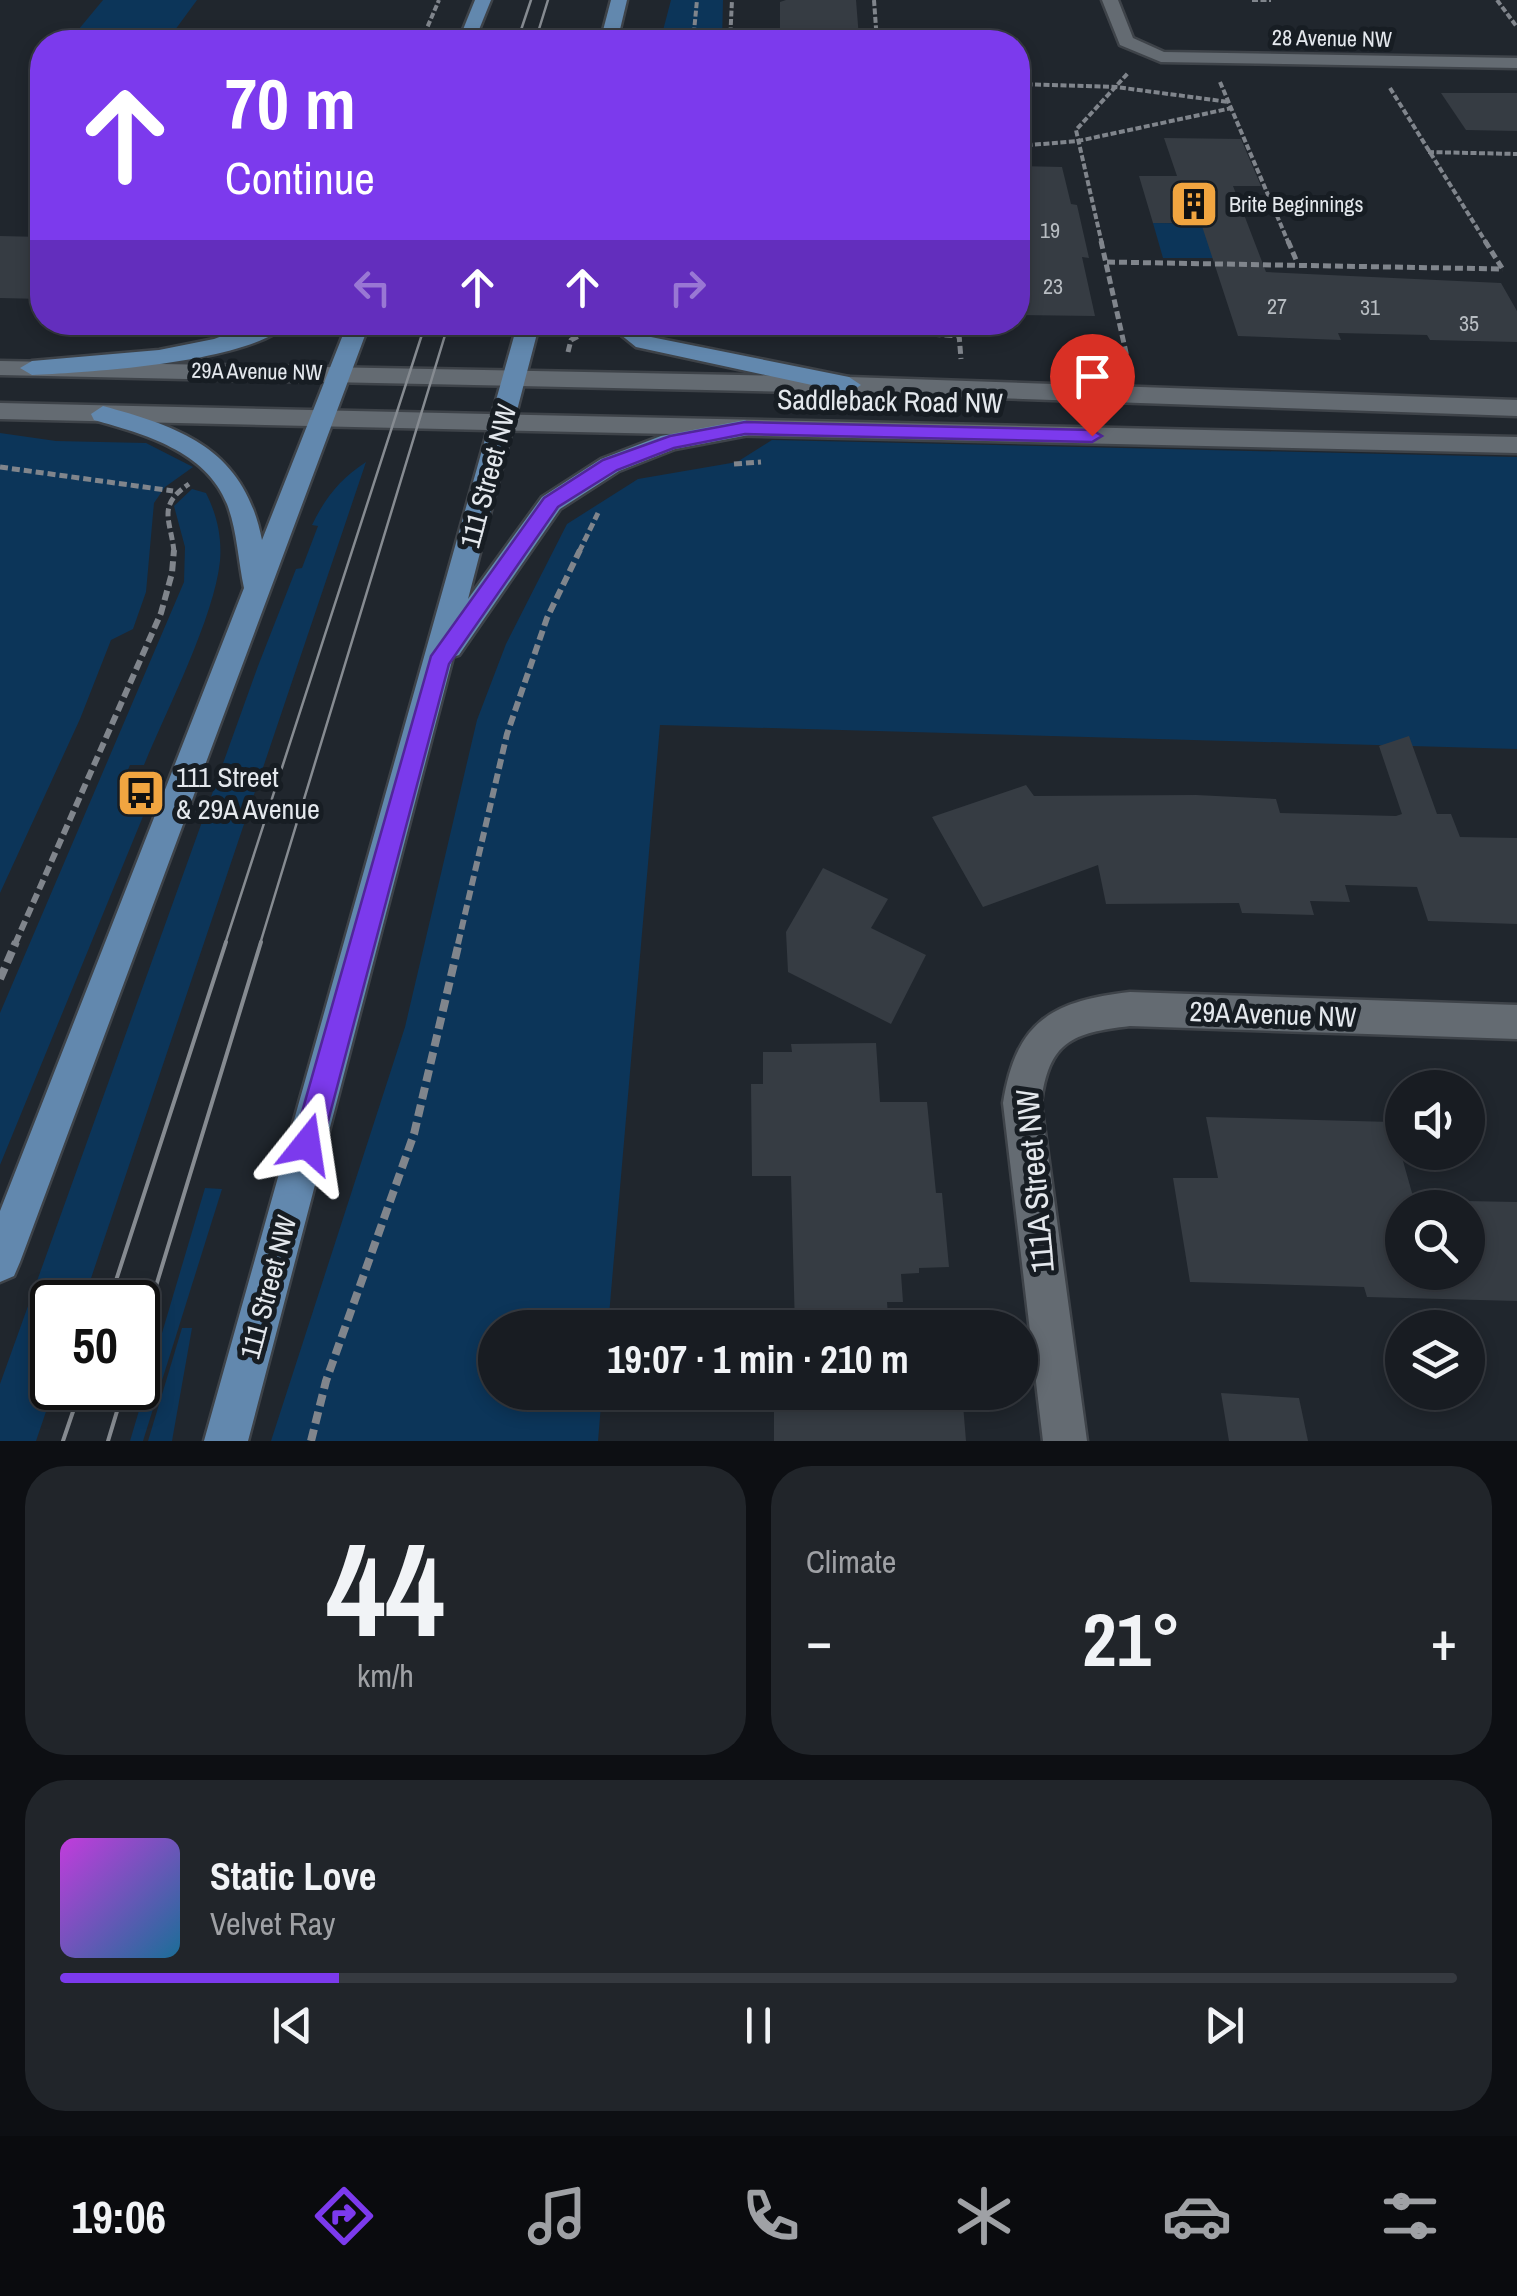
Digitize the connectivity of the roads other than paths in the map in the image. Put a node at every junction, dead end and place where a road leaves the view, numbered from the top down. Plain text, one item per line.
1 (482, 0) edge
2 (620, 0) edge
3 (1110, 0) edge
4 (471, 30) edge
5 (611, 30) edge
6 (1517, 63) edge
7 (248, 335) edge
8 (354, 335) edge
9 (526, 335) edge
10 (634, 335) edge
11 (0, 368) edge
12 (32, 368) junction
13 (339, 373) junction
14 (514, 377) junction
15 (849, 385) junction
16 (1517, 408) edge
17 (0, 411) edge
18 (103, 414) junction
19 (319, 422) junction
20 (501, 426) junction
21 (745, 428) junction
22 (1517, 445) edge
23 (257, 587) junction
24 (439, 662) junction
25 (1517, 1022) edge
26 (1038, 1044) joint
27 (0, 1262) edge
28 (226, 1441) edge
29 (1065, 1441) edge

1 - 4 main road
2 - 5 main road
3 - 6 street, 28 Avenue NW
7 - 12 main road
8 - 13 main road
9 - 14 main road, 111 Street NW
10 - 15 main road
11 - 12 street, 29A Avenue NW
12 - 13 street, 29A Avenue NW
13 - 14 street, 29A Avenue NW
13 - 19 main road
14 - 15 street, Saddleback Road NW
14 - 20 main road, 111 Street NW
15 - 16 street, Saddleback Road NW
17 - 18 street, 29A Avenue NW
18 - 19 street, 29A Avenue NW
18 - 23 main road
19 - 20 street, 29A Avenue NW
19 - 23 main road
20 - 21 street, Saddleback Road NW
20 - 24 main road, 111 Street NW
21 - 22 street, Saddleback Road NW
21 - 24 main road
23 - 27 main road
24 - 28 main road, 111 Street NW
25 - 26 street, 29A Avenue NW
26 - 29 street, 111A Street NW

